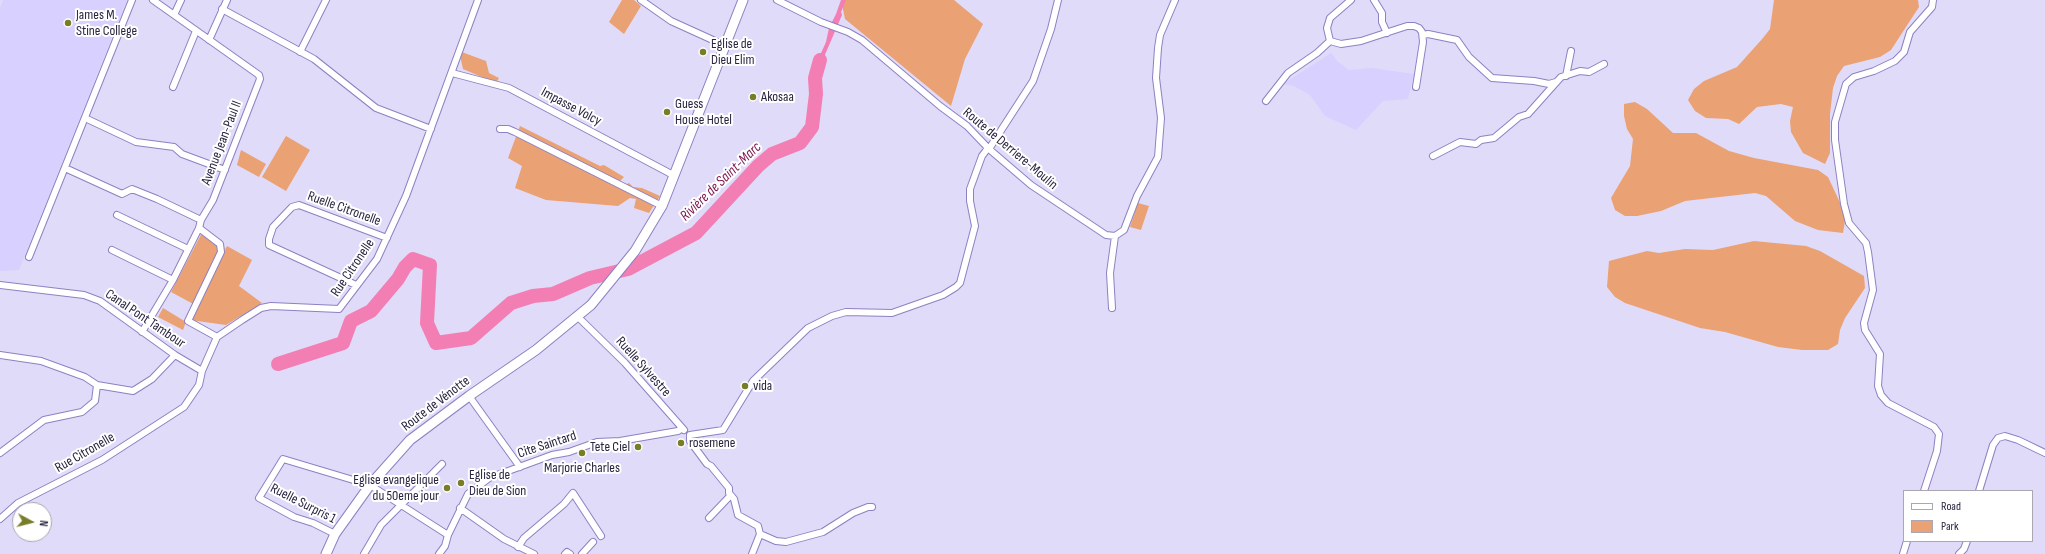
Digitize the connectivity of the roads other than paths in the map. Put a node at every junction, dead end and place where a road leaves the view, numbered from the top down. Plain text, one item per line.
1 (132, 0) edge
2 (153, 0) edge
3 (181, 0) edge
4 (227, 0) edge
5 (326, 0) edge
6 (478, 0) edge
7 (641, 0) edge
8 (743, 0) edge
9 (777, 0) edge
10 (1058, 0) edge
11 (1175, 0) edge
12 (1351, 0) edge
13 (1374, 0) edge
14 (1933, 0) edge
15 (222, 9) junction
16 (174, 15) junction
17 (196, 31) junction
18 (1387, 33) junction
19 (1423, 35) junction
20 (209, 40) junction
21 (1330, 41) junction
22 (726, 46) junction
23 (1571, 51) dead end
24 (300, 52) junction
25 (1604, 64) dead end
26 (452, 73) junction
27 (1566, 76) junction
28 (1556, 82) junction
29 (173, 87) dead end
30 (1416, 87) dead end
31 (1266, 101) dead end
32 (85, 118) junction
33 (431, 129) junction
34 (500, 129) dead end
35 (988, 148) junction
36 (1433, 156) dead end
37 (65, 168) junction
38 (225, 170) junction
39 (674, 176) junction
40 (662, 206) junction
41 (117, 215) dead end
42 (201, 220) junction
43 (199, 228) junction
44 (1115, 236) junction
45 (387, 238) junction
46 (188, 249) junction
47 (112, 250) dead end
48 (29, 257) dead end
49 (173, 280) junction
50 (356, 285) junction
51 (0, 286) edge
52 (1112, 308) dead end
53 (577, 316) junction
54 (142, 332) junction
55 (217, 337) junction
56 (0, 354) edge
57 (175, 355) junction
58 (202, 371) junction
59 (97, 385) junction
60 (469, 396) junction
61 (682, 428) junction
62 (690, 435) junction
63 (0, 453) edge
64 (2045, 453) edge
65 (442, 464) dead end
66 (520, 467) junction
67 (370, 485) junction
68 (1924, 490) edge
69 (1979, 490) edge
70 (730, 496) junction
71 (399, 505) junction
72 (872, 507) dead end
73 (460, 508) junction
74 (709, 518) dead end
75 (0, 519) edge
76 (335, 534) junction
77 (448, 534) junction
78 (760, 534) junction
79 (601, 536) dead end
80 (593, 542) dead end
81 (1907, 542) edge
82 (1967, 542) edge
83 (518, 547) junction
84 (326, 554) edge
85 (364, 554) edge
86 (439, 554) edge
87 (534, 554) edge
88 (565, 554) edge
89 (570, 554) edge
90 (582, 554) edge
91 (752, 554) edge
92 (1903, 554) edge
93 (1959, 554) edge

1 - 32 street
2 - 16 street, Avenue Jean-Paul II
3 - 16 street
4 - 15 street
5 - 24 street
6 - 26 street, Rue Citronelle
7 - 22 street
8 - 22 street, Route de Vénotte
9 - 35 street, Route de Derriere-Moulin
10 - 35 street
11 - 44 street
12 - 21 street
13 - 18 street
14 - 68 street
15 - 20 street
15 - 24 street
16 - 17 street, Avenue Jean-Paul II
17 - 20 street, Avenue Jean-Paul II
17 - 29 street
18 - 19 street
18 - 21 street
19 - 28 street
19 - 30 street
20 - 38 street, Avenue Jean-Paul II
21 - 31 street
22 - 39 street, Route de Vénotte
23 - 27 street
24 - 33 street
25 - 27 street
26 - 33 street, Rue Citronelle
26 - 39 street, Impasse Volcy
27 - 28 street
28 - 36 street
32 - 37 street
32 - 38 street
33 - 45 street, Rue Citronelle
34 - 40 street
35 - 44 street, Route de Derriere-Moulin
35 - 62 street
37 - 42 street
37 - 48 street
38 - 42 street, Avenue Jean-Paul II
39 - 40 street, Route de Vénotte
40 - 53 street, Route de Vénotte
41 - 46 street
42 - 43 street, Avenue Jean-Paul II
43 - 46 street, Avenue Jean-Paul II
43 - 55 street
44 - 52 street
45 - 50 street, Rue Citronelle
45 - 50 street, Ruelle Citronelle
46 - 49 street, Avenue Jean-Paul II
47 - 49 street
49 - 54 street, Avenue Jean-Paul II
50 - 55 street, Rue Citronelle
51 - 54 street, Canal Pont Tambour
53 - 60 street, Route de Vénotte
53 - 61 street, Ruelle Sylvestre
54 - 57 street, Canal Pont Tambour
55 - 58 street, Rue Citronelle
56 - 59 street
57 - 58 street, Canal Pont Tambour
57 - 59 street
58 - 75 street, Rue Citronelle
59 - 63 street
60 - 66 street
60 - 67 street, Route de Vénotte
61 - 62 street, Ruelle Sylvestre
61 - 66 street, Cite Saintard
62 - 70 street
64 - 69 street
65 - 71 street
66 - 73 street, Cite Saintard
67 - 71 street, Ruelle Surpris 1
67 - 76 street, Route de Vénotte
67 - 76 street, Ruelle Surpris 1
70 - 74 street
70 - 78 street
71 - 77 street, Ruelle Surpris 1
71 - 85 street
72 - 78 street
73 - 77 street, Cite Saintard
73 - 83 street
76 - 84 street, Route de Vénotte
77 - 86 street, Cite Saintard
78 - 91 street
79 - 83 street
80 - 90 street
81 - 92 street
82 - 93 street
83 - 87 street
88 - 89 street

